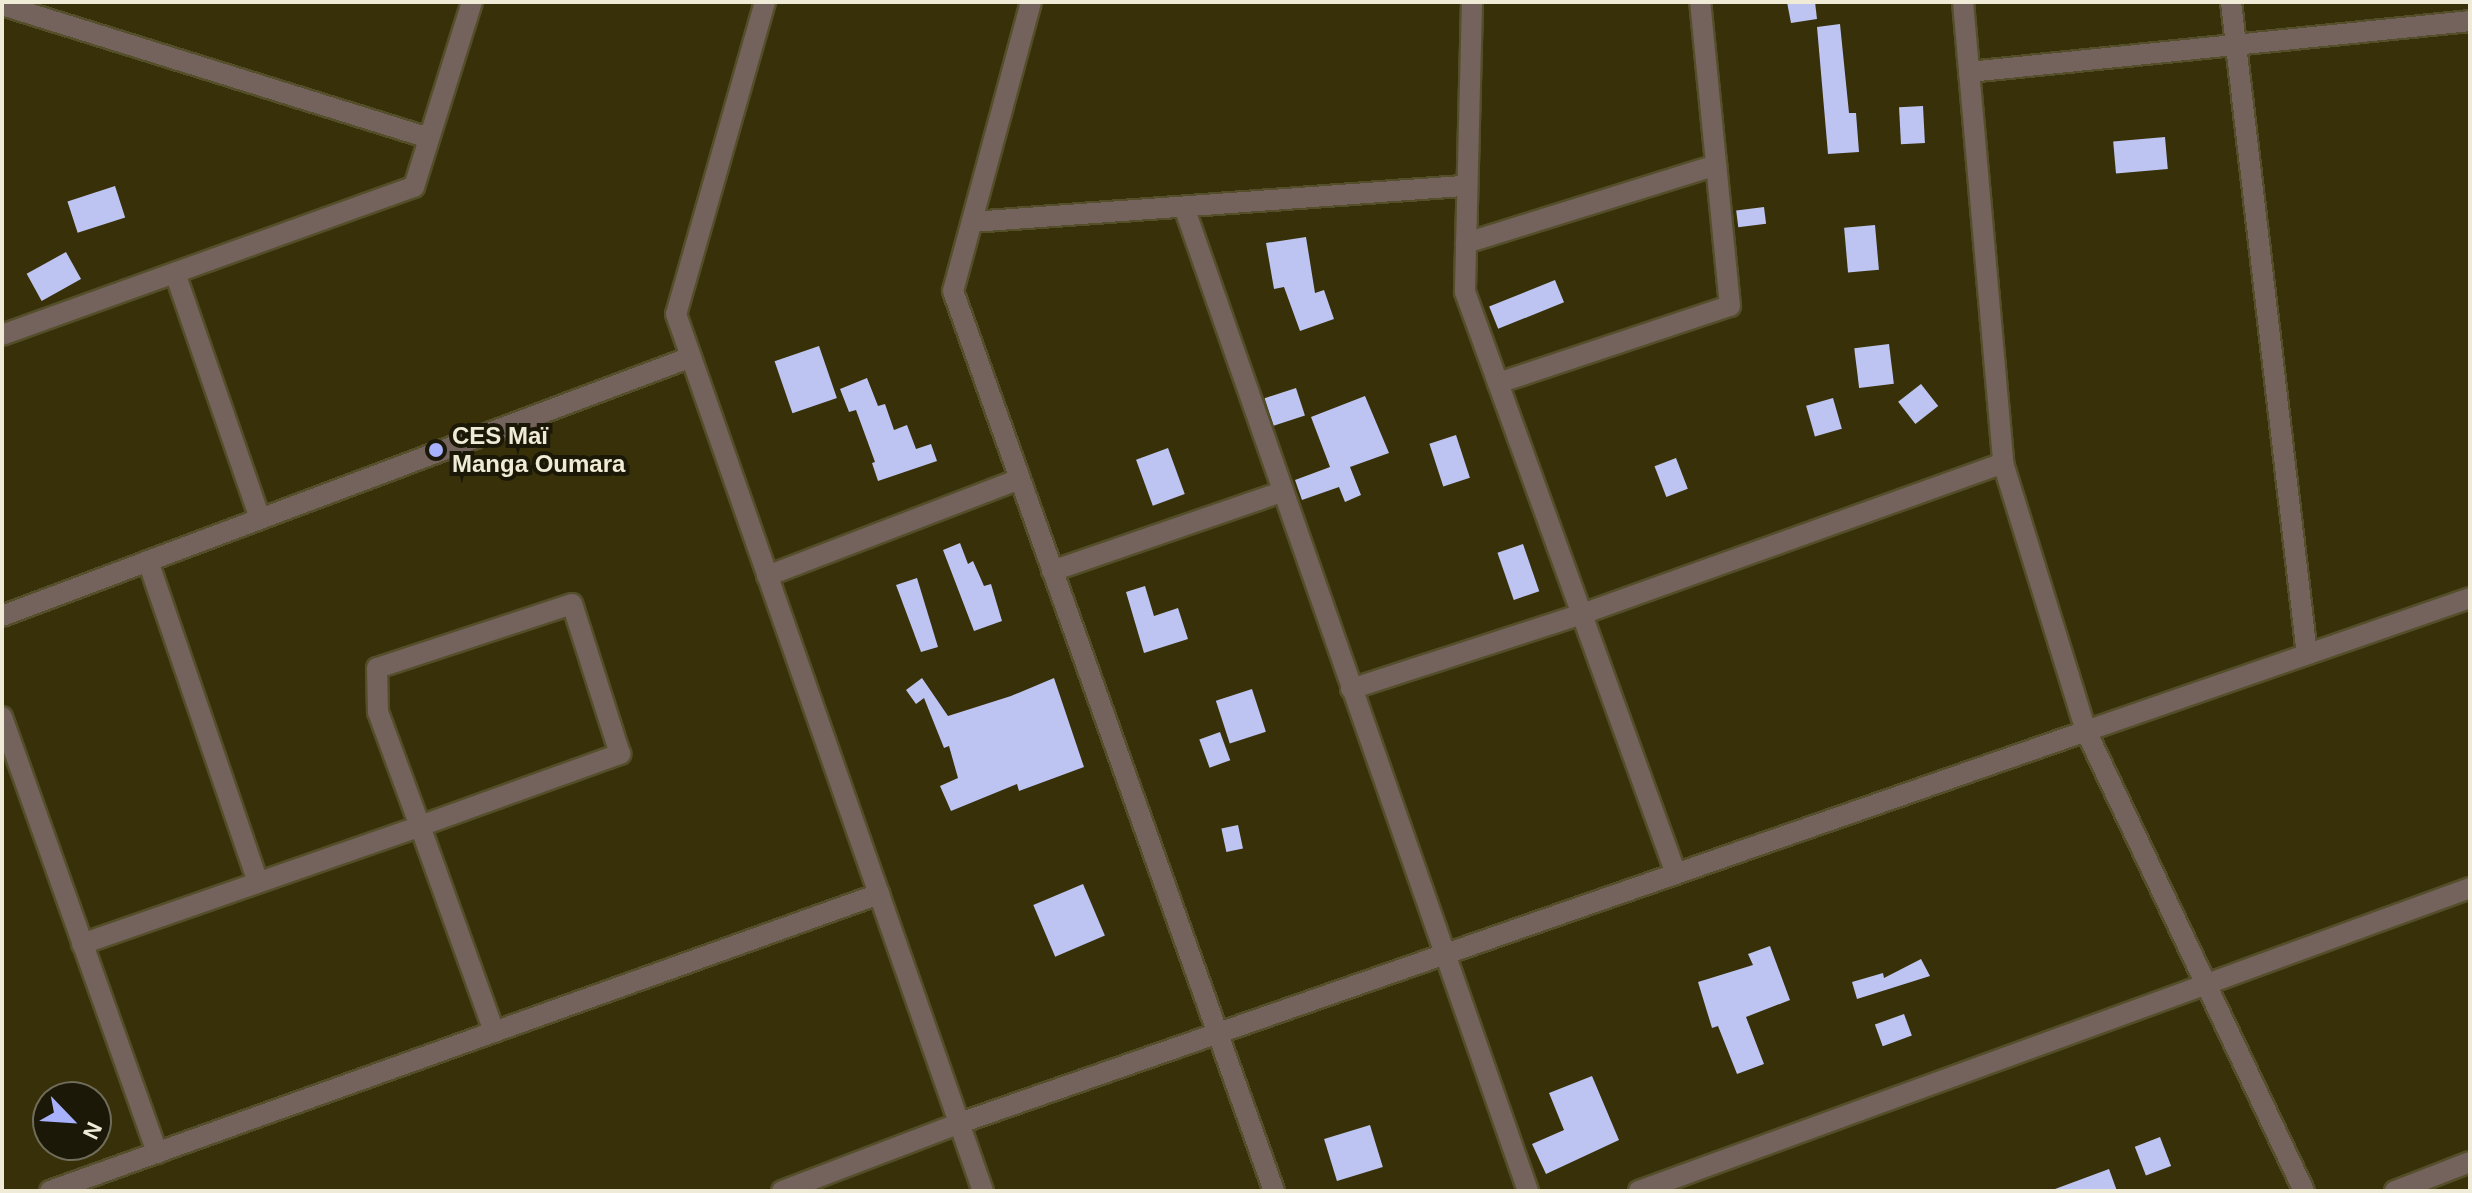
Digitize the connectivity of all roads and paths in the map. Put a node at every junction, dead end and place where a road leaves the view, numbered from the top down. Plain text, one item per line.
1 (472, 2) edge
2 (765, 2) edge
3 (1031, 2) edge
4 (1472, 2) edge
5 (1700, 2) edge
6 (1963, 2) edge
7 (2231, 2) edge
8 (2, 5) edge
9 (2470, 21) edge
10 (2234, 45) junction
11 (1969, 72) junction
12 (429, 138) junction
13 (1716, 165) junction
14 (1467, 186) junction
15 (1184, 207) junction
16 (972, 222) junction
17 (1466, 243) junction
18 (175, 273) junction
19 (2, 335) edge
20 (691, 357) junction
21 (1498, 383) junction
22 (2003, 463) junction
23 (1020, 479) junction
24 (1282, 492) junction
25 (260, 519) junction
26 (148, 561) junction
27 (1052, 571) junction
28 (767, 576) junction
29 (2470, 598) edge
30 (1582, 614) junction
31 (2, 616) edge
32 (2307, 655) junction
33 (1351, 689) junction
34 (2, 717) edge
35 (2086, 731) junction
36 (420, 826) junction
37 (1676, 874) junction
38 (258, 882) junction
39 (2470, 888) edge
40 (879, 894) junction
41 (82, 944) junction
42 (1443, 955) junction
43 (2206, 985) junction
44 (494, 1032) junction
45 (1216, 1034) junction
46 (960, 1123) junction
47 (157, 1153) junction
48 (2470, 1162) edge
49 (50, 1191) edge
50 (782, 1191) edge
51 (983, 1191) edge
52 (1274, 1191) edge
53 (1528, 1191) edge
54 (1639, 1191) edge
55 (2304, 1191) edge
56 (2395, 1191) edge

1 - 12 street
2 - 20 street
3 - 16 street
4 - 14 street
5 - 13 street
6 - 11 street
7 - 10 street
8 - 12 street
9 - 10 street
10 - 11 street
10 - 32 street
11 - 22 street
12 - 18 street
13 - 17 street
13 - 21 street
14 - 15 street
14 - 17 street
15 - 16 street
15 - 24 street
16 - 23 street
17 - 21 street
18 - 19 street
18 - 25 street
20 - 25 street
20 - 28 street
21 - 30 street
22 - 30 street
22 - 35 street
23 - 27 street
23 - 28 street
24 - 27 street
24 - 33 street
25 - 26 street
26 - 31 street
26 - 38 street
27 - 45 street
28 - 40 street
29 - 32 street
30 - 33 street
30 - 37 street
32 - 35 street
33 - 42 street
34 - 41 street
35 - 37 street
35 - 43 street
36 - 36 street
36 - 38 street
36 - 44 street
37 - 42 street
38 - 41 street
39 - 43 street
40 - 44 street
40 - 46 street
41 - 47 street
42 - 45 street
42 - 53 street
43 - 54 street
43 - 55 street
44 - 47 street
45 - 46 street
45 - 52 street
46 - 50 street
46 - 51 street
47 - 49 street
48 - 56 street

